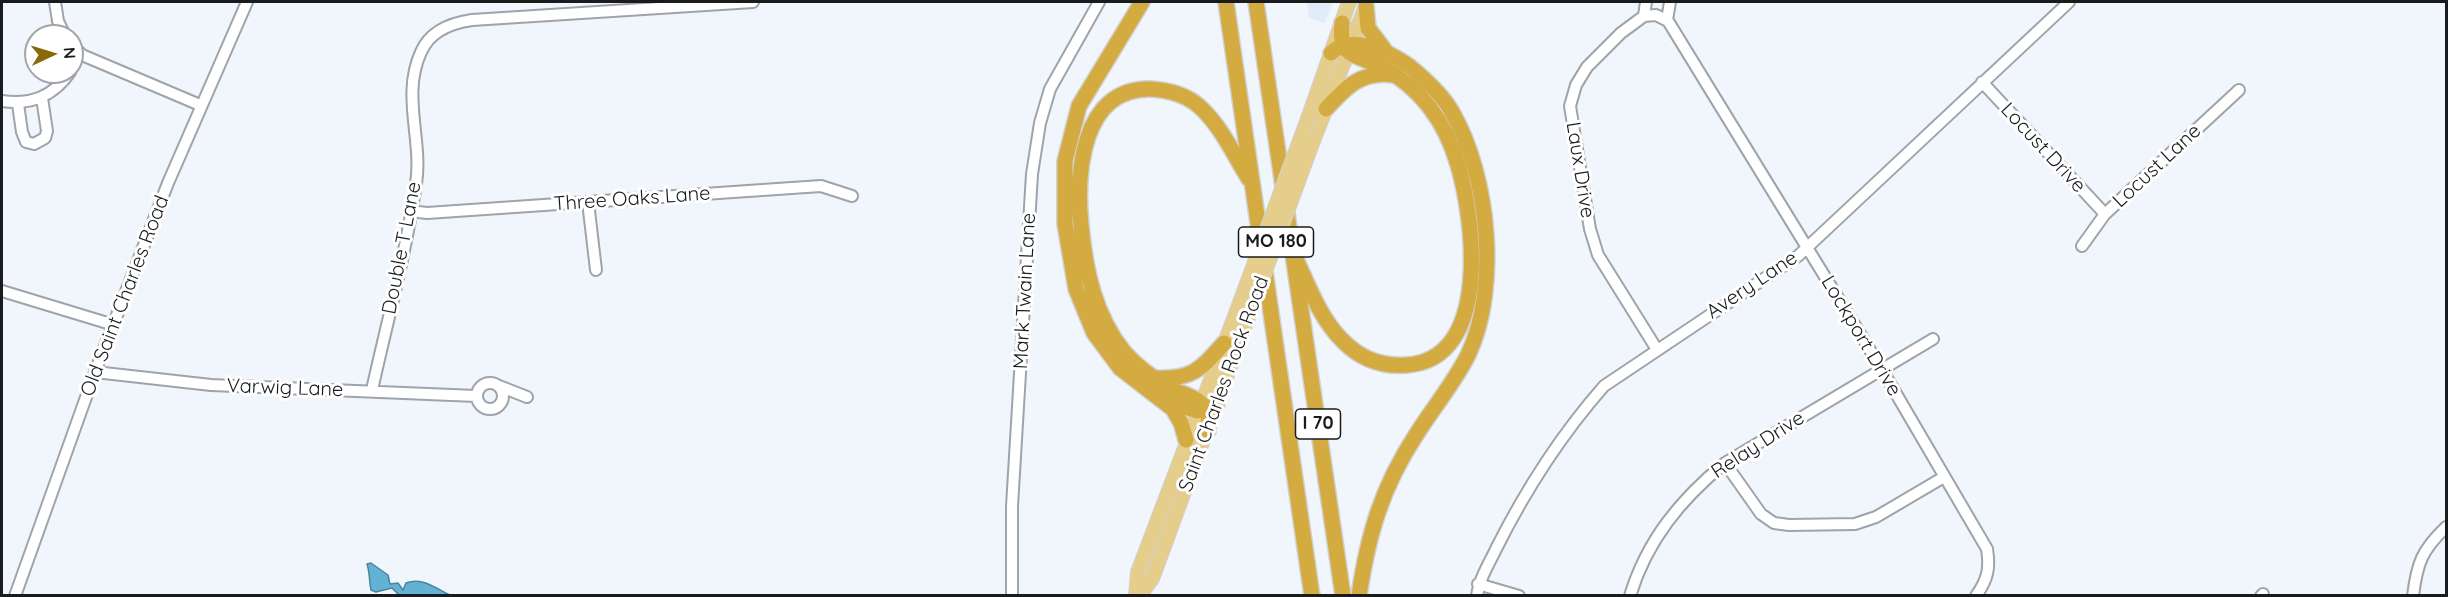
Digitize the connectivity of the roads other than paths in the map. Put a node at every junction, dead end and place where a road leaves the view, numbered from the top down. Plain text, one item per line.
1 (55, 2) edge
2 (247, 2) edge
3 (753, 2) edge
4 (1099, 2) edge
5 (1142, 2) edge
6 (1226, 2) edge
7 (1256, 2) edge
8 (1349, 2) edge
9 (1646, 2) edge
10 (1670, 2) edge
11 (2069, 2) edge
12 (1367, 4) edge
13 (1644, 16) junction
14 (1667, 20) junction
15 (1342, 23) joint
16 (59, 24) edge
17 (1343, 48) junction
18 (1389, 55) junction
19 (84, 56) edge
20 (1396, 75) junction
21 (1982, 82) junction
22 (59, 84) edge
23 (2239, 90) dead end
24 (42, 99) junction
25 (2, 101) edge
26 (18, 104) junction
27 (200, 105) junction
28 (1326, 109) junction
29 (1252, 184) junction
30 (852, 196) dead end
31 (588, 202) junction
32 (410, 211) junction
33 (2105, 214) junction
34 (2082, 246) dead end
35 (1807, 248) junction
36 (1293, 253) junction
37 (596, 270) dead end
38 (2, 291) edge
39 (114, 325) junction
40 (1933, 339) dead end
41 (1232, 343) junction
42 (1656, 348) junction
43 (1881, 368) junction
44 (95, 372) junction
45 (1154, 378) junction
46 (499, 386) junction
47 (372, 390) junction
48 (476, 396) junction
49 (1162, 399) junction
50 (502, 401) junction
51 (1206, 407) junction
52 (1208, 431) joint
53 (1186, 440) junction
54 (1725, 463) junction
55 (1944, 477) junction
56 (2446, 527) edge
57 (1478, 590) edge
58 (15, 596) edge
59 (1012, 596) edge
60 (1138, 596) edge
61 (1312, 596) edge
62 (1343, 596) edge
63 (1359, 596) edge
64 (1519, 596) edge
65 (1630, 596) edge
66 (1977, 596) edge
67 (2413, 596) edge

1 - 16 street
2 - 27 street, Old Saint Charles Road
3 - 32 street, Double T Lane
4 - 59 street, Mark Twain Lane
5 - 49 highway
6 - 29 highway, I 70
7 - 36 highway, I 70
8 - 15 main road
9 - 13 street
10 - 14 street
11 - 21 street, Avery Lane
12 - 17 main road, Saint Charles Rock Road / MO 180
12 - 18 highway
13 - 14 street
13 - 42 street, Laux Drive
14 - 35 street, Lockport Drive
15 - 17 highway
17 - 18 highway
17 - 20 highway
17 - 28 main road, Saint Charles Rock Road / MO 180
17 - 41 main road, Saint Charles Rock Road / MO 180, bridge
18 - 63 highway
19 - 27 street
20 - 28 highway
20 - 36 highway
21 - 33 street, Locust Drive
21 - 35 street, Avery Lane
22 - 24 street
23 - 33 street, Locust Lane
24 - 26 street
24 - 26 street
25 - 26 street
27 - 39 street, Old Saint Charles Road
28 - 41 main road, Saint Charles Rock Road / MO 180, bridge
29 - 45 highway
29 - 61 highway, I 70
30 - 31 street, Three Oaks Lane
31 - 32 street, Three Oaks Lane
31 - 37 street
32 - 47 street, Double T Lane
33 - 34 street, Locust Lane
35 - 42 street, Avery Lane
35 - 43 street, Lockport Drive
36 - 62 highway, I 70
38 - 39 street
39 - 44 street, Old Saint Charles Road
40 - 43 street, Relay Drive
41 - 45 highway
41 - 51 main road, Saint Charles Rock Road / MO 180
42 - 57 street, Avery Lane
43 - 54 street, Relay Drive
43 - 55 street, Lockport Drive
44 - 47 street, Varwig Lane
44 - 58 street, Old Saint Charles Road
45 - 51 highway
46 - 48 street, Varwig Lane
46 - 50 street
46 - 50 street, Varwig Lane
47 - 48 street, Varwig Lane
48 - 50 street, Varwig Lane
49 - 51 highway
49 - 53 highway
51 - 52 highway
51 - 53 main road, Saint Charles Rock Road / MO 180
52 - 60 main road, Saint Charles Rock Road / MO 180
53 - 60 main road, Saint Charles Rock Road / MO 180
54 - 55 street
54 - 65 street, Relay Drive
55 - 66 street, Lockport Drive
56 - 67 street
57 - 64 street

